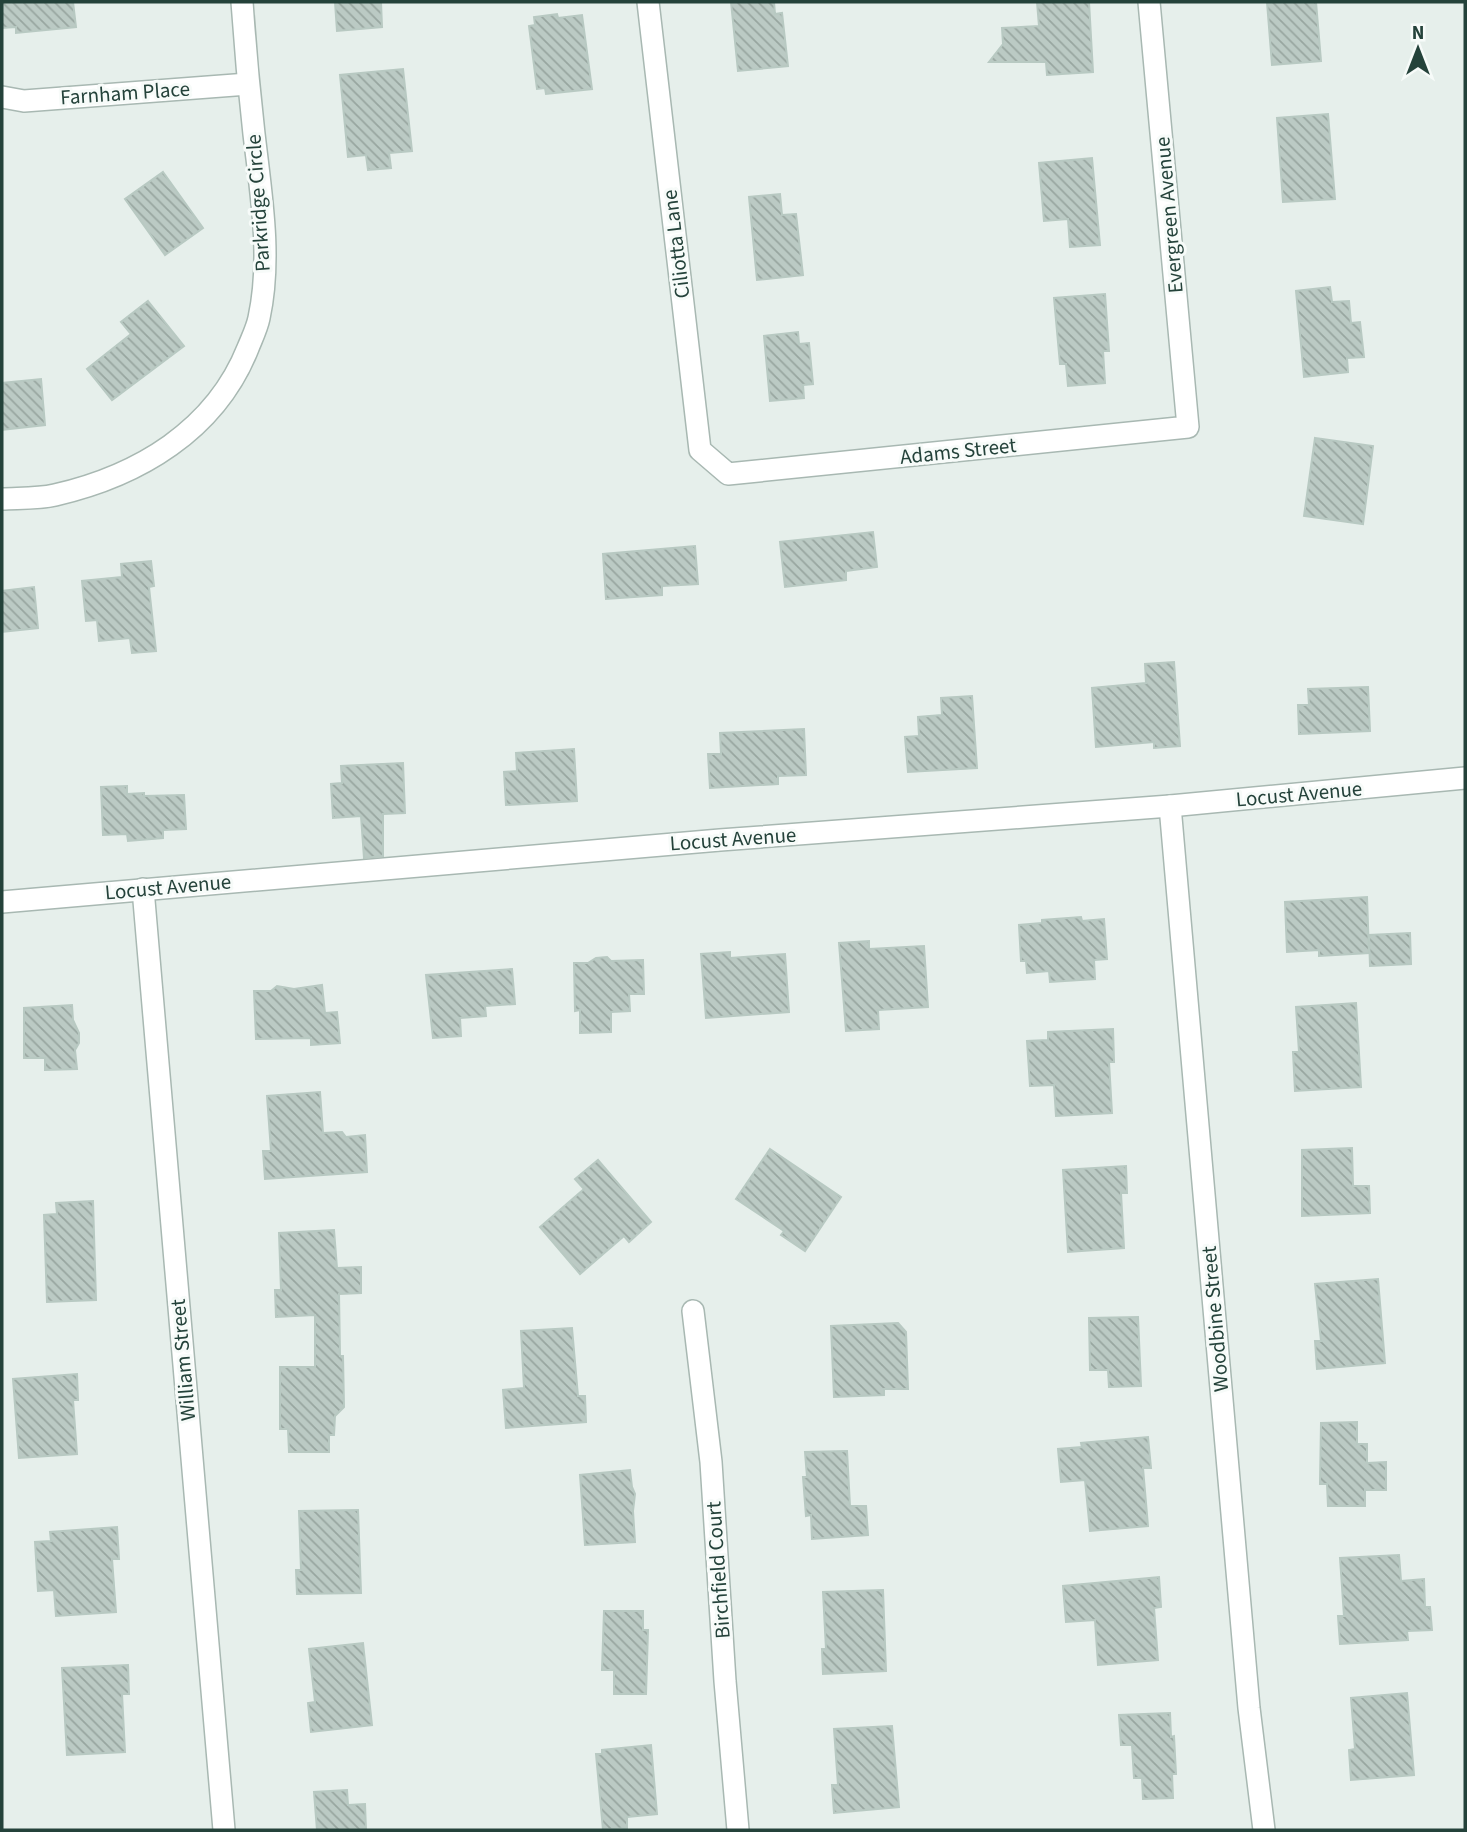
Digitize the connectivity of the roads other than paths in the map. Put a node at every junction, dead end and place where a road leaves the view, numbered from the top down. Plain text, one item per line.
1 (242, 2) edge
2 (648, 2) edge
3 (1150, 2) edge
4 (248, 83) junction
5 (2, 97) edge
6 (1188, 427) joint
7 (728, 474) joint
8 (2, 499) edge
9 (1465, 778) edge
10 (1170, 806) junction
11 (143, 889) junction
12 (2, 902) edge
13 (693, 1311) dead end
14 (224, 1830) edge
15 (738, 1830) edge
16 (1264, 1830) edge

1 - 4 street, Parkridge Circle
2 - 7 street, Ciliotta Lane
3 - 6 street, Evergreen Avenue
4 - 5 street, Farnham Place
4 - 8 street, Parkridge Circle
6 - 7 street, Adams Street
9 - 10 street, Locust Avenue
10 - 11 street, Locust Avenue
10 - 16 street, Woodbine Street
11 - 12 street, Locust Avenue
11 - 14 street, William Street
13 - 15 street, Birchfield Court

